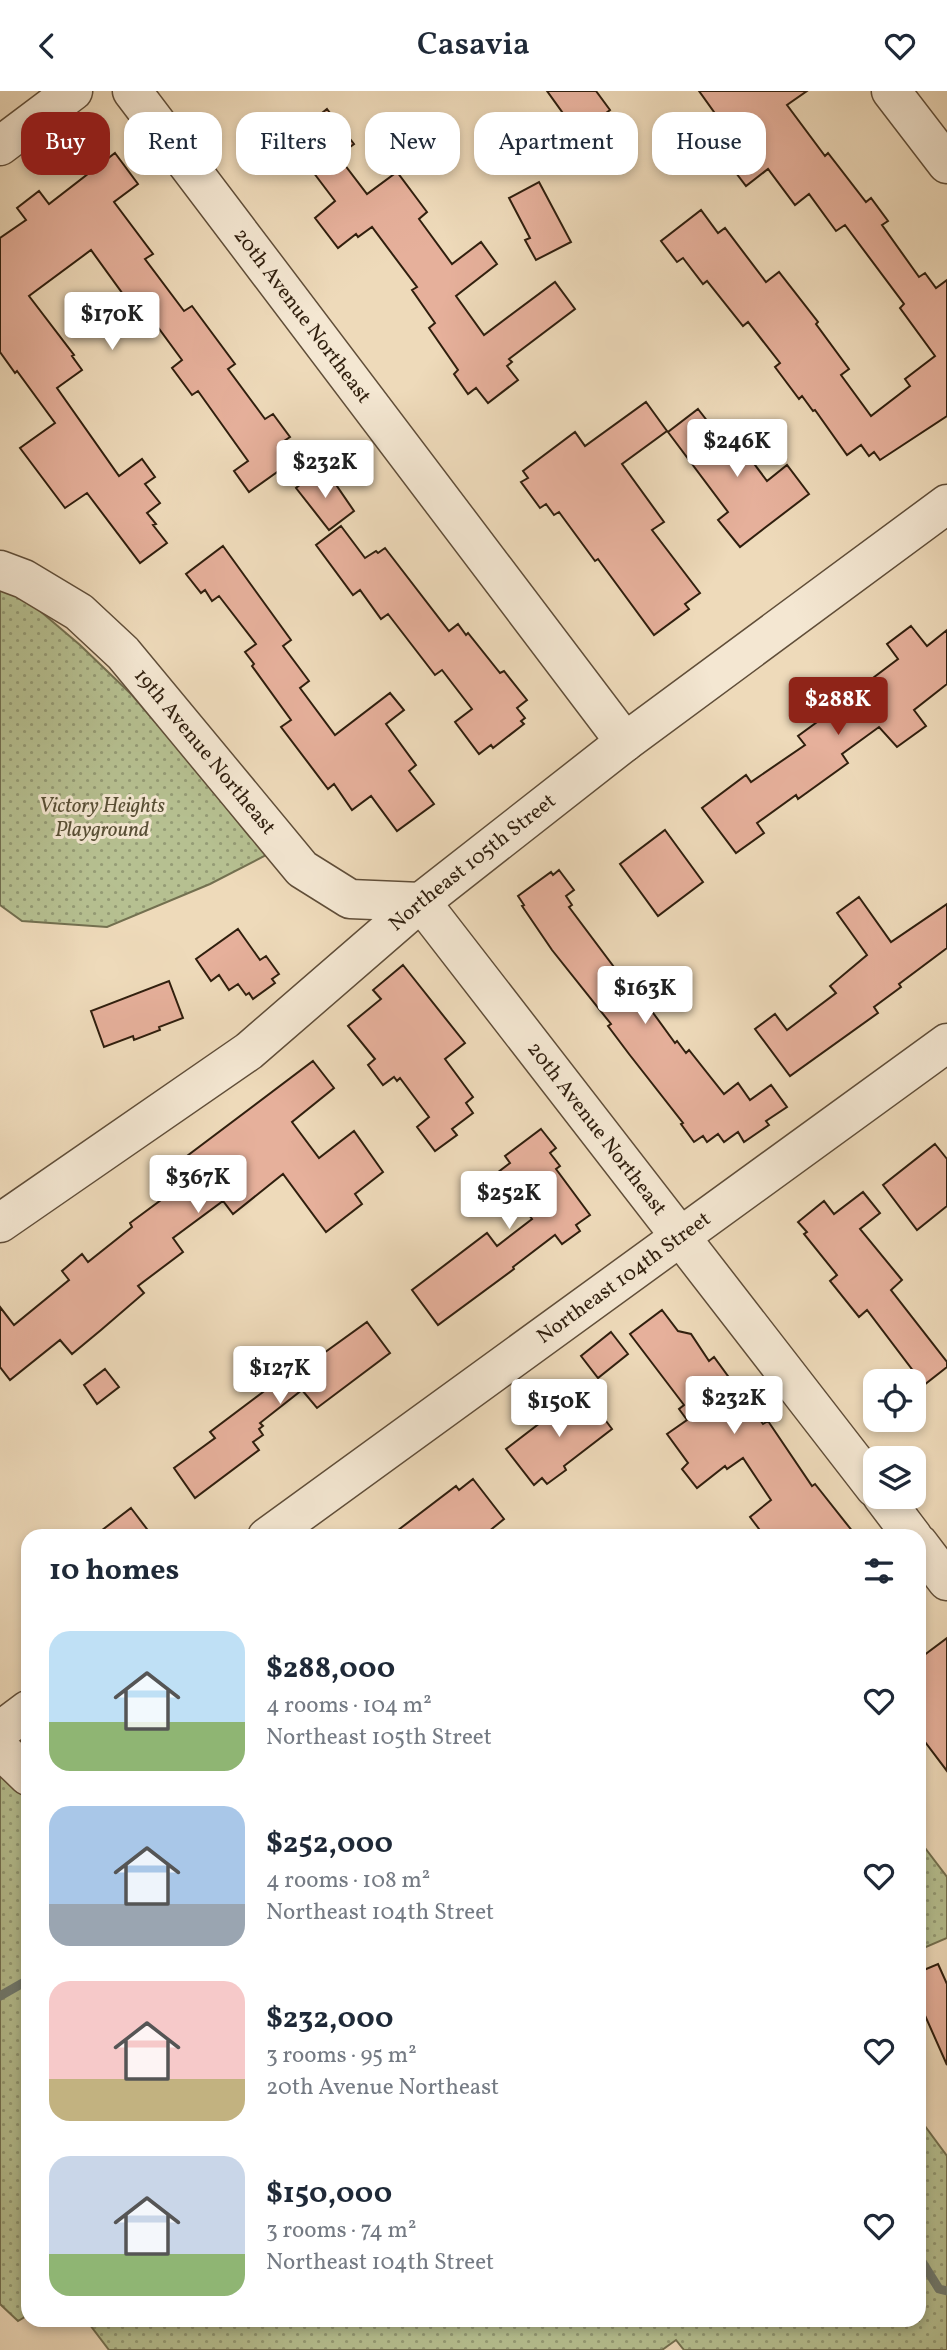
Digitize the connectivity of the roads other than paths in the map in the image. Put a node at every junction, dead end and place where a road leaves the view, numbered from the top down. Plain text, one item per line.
1 (73, 91) edge
2 (132, 91) edge
3 (891, 91) edge
4 (0, 146) edge
5 (947, 164) edge
6 (947, 504) edge
7 (0, 570) edge
8 (625, 742) junction
9 (421, 902) junction
10 (947, 1043) edge
11 (0, 1223) edge
12 (680, 1236) junction
13 (863, 1472) edge
14 (892, 1509) edge
15 (278, 1529) edge
16 (907, 1529) edge
17 (926, 1557) edge
18 (940, 1584) edge
19 (21, 1715) edge
20 (0, 1731) edge
21 (0, 1749) edge
22 (21, 1769) edge

1 - 4 street
2 - 8 street, 20th Avenue Northeast
3 - 5 street
6 - 8 street, Northeast 105th Street
7 - 9 street, 19th Avenue Northeast
8 - 9 street, Northeast 105th Street
9 - 11 street, Northeast 105th Street
9 - 12 street, 20th Avenue Northeast
10 - 12 street, Northeast 104th Street
12 - 13 street, 20th Avenue Northeast
12 - 15 street, Northeast 104th Street
14 - 16 street
17 - 18 street
19 - 20 street
21 - 22 street

